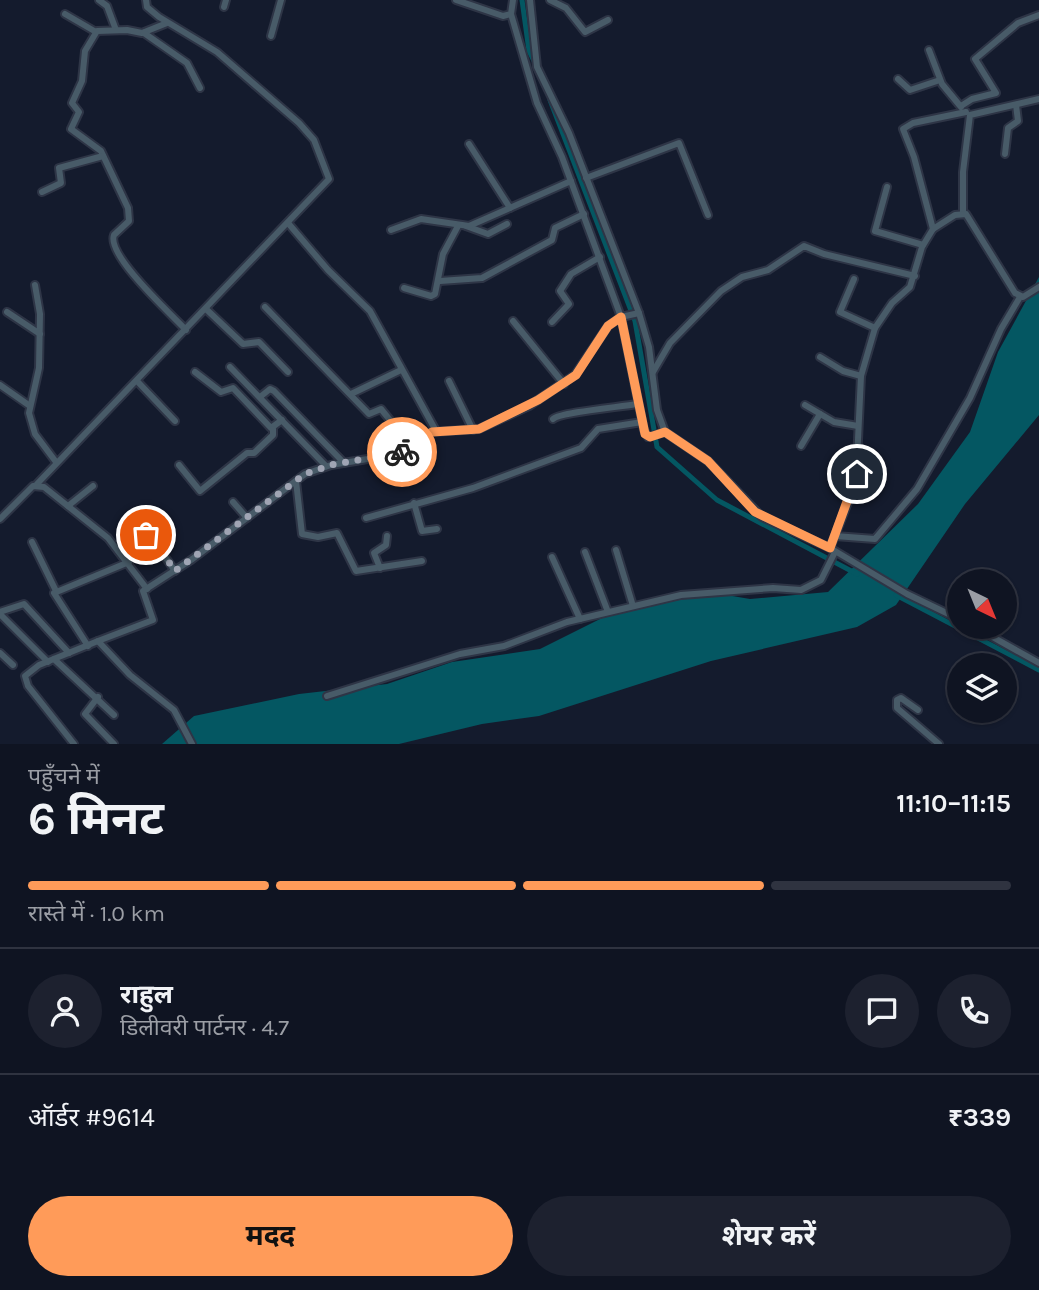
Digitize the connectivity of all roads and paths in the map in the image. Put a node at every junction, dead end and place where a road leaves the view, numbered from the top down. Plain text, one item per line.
1 (99, 0) edge
2 (146, 0) edge
3 (281, 0) edge
4 (456, 0) edge
5 (513, 0) edge
6 (530, 0) edge
7 (550, 0) edge
8 (65, 13) dead end
9 (510, 14) junction
10 (1039, 15) edge
11 (608, 20) dead end
12 (167, 23) junction
13 (116, 30) junction
14 (96, 32) junction
15 (144, 33) junction
16 (271, 36) dead end
17 (929, 50) dead end
18 (898, 79) dead end
19 (940, 80) junction
20 (200, 88) dead end
21 (1039, 99) edge
22 (961, 106) junction
23 (1016, 106) junction
24 (968, 114) junction
25 (469, 144) dead end
26 (1005, 154) dead end
27 (103, 156) junction
28 (586, 178) junction
29 (571, 181) junction
30 (887, 187) dead end
31 (42, 192) dead end
32 (510, 208) junction
33 (962, 213) junction
34 (584, 214) junction
35 (708, 215) dead end
36 (288, 223) junction
37 (507, 224) dead end
38 (462, 226) junction
39 (933, 229) junction
40 (391, 230) dead end
41 (923, 245) junction
42 (600, 257) junction
43 (915, 276) junction
44 (854, 279) dead end
45 (440, 281) junction
46 (35, 285) dead end
47 (1039, 287) edge
48 (404, 288) dead end
49 (1020, 297) junction
50 (265, 307) dead end
51 (206, 309) junction
52 (7, 312) dead end
53 (631, 315) junction
54 (513, 321) dead end
55 (552, 322) dead end
56 (875, 328) junction
57 (186, 330) junction
58 (40, 334) junction
59 (820, 357) dead end
60 (230, 367) dead end
61 (401, 370) junction
62 (195, 372) dead end
63 (288, 372) dead end
64 (653, 372) junction
65 (861, 376) junction
66 (137, 381) junction
67 (449, 381) dead end
68 (564, 384) junction
69 (0, 385) edge
70 (351, 394) junction
71 (260, 397) junction
72 (637, 404) junction
73 (805, 405) dead end
74 (30, 406) junction
75 (820, 414) junction
76 (553, 419) dead end
77 (282, 420) junction
78 (175, 421) dead end
79 (642, 422) junction
80 (858, 426) junction
81 (273, 429) junction
82 (473, 430) junction
83 (436, 431) junction
84 (658, 435) junction
85 (411, 446) junction
86 (801, 446) dead end
87 (56, 463) junction
88 (344, 463) junction
89 (179, 465) dead end
90 (326, 466) junction
91 (296, 481) junction
92 (37, 484) junction
93 (93, 486) dead end
94 (233, 502) dead end
95 (414, 503) junction
96 (68, 506) junction
97 (247, 517) junction
98 (366, 518) dead end
99 (0, 519) edge
100 (437, 529) dead end
101 (387, 536) dead end
102 (835, 536) junction
103 (32, 542) dead end
104 (615, 550) dead end
105 (834, 551) junction
106 (121, 552) junction
107 (585, 552) dead end
108 (552, 557) dead end
109 (422, 561) dead end
110 (129, 562) junction
111 (380, 568) junction
112 (175, 571) junction
113 (146, 589) junction
114 (55, 591) junction
115 (633, 606) junction
116 (608, 612) junction
117 (0, 613) edge
118 (947, 613) edge
119 (580, 619) junction
120 (996, 639) edge
121 (98, 641) junction
122 (88, 646) junction
123 (0, 653) edge
124 (69, 653) junction
125 (51, 660) junction
126 (1039, 663) edge
127 (13, 665) dead end
128 (327, 696) dead end
129 (98, 697) junction
130 (918, 710) dead end
131 (114, 715) dead end
132 (74, 744) edge
133 (114, 744) edge
134 (192, 744) edge
135 (939, 744) edge

1 - 13 street
2 - 12 street
3 - 16 street
4 - 9 street
5 - 9 street
6 - 28 street
7 - 11 street
8 - 14 street
9 - 29 street
10 - 22 street
12 - 15 street
12 - 36 street
13 - 14 street
13 - 15 street
14 - 27 street
15 - 20 street
17 - 19 street
18 - 19 street
19 - 22 street
21 - 23 street
22 - 24 street
23 - 24 street
23 - 26 street
24 - 33 street
24 - 39 street
25 - 32 street
27 - 31 street
27 - 57 street
28 - 35 street
28 - 53 street
29 - 32 street
29 - 34 street
30 - 41 street
32 - 38 street
33 - 39 street
33 - 49 street
34 - 42 street
34 - 45 street
36 - 51 street
36 - 61 street
37 - 38 street
38 - 40 street
38 - 45 street
39 - 41 street
41 - 43 street
42 - 53 street
42 - 55 street
43 - 56 street
43 - 64 street
44 - 56 street
45 - 48 street
46 - 58 street
47 - 49 street
49 - 102 street
50 - 70 street
51 - 57 street
51 - 63 street
52 - 58 street
53 - 64 street
53 - 68 street
53 - 72 street
54 - 68 street
56 - 65 street
57 - 66 street
58 - 74 street
59 - 65 street
60 - 71 street
61 - 70 street
61 - 83 street
62 - 81 street
64 - 84 street
65 - 80 street
66 - 78 street
66 - 87 street
67 - 82 street
68 - 82 street
69 - 74 street
70 - 85 street
71 - 77 street
71 - 88 street
72 - 76 street
72 - 79 street
73 - 75 street
74 - 87 street
75 - 80 street
75 - 86 street
77 - 81 street
77 - 90 street
79 - 84 street
79 - 95 street
80 - 102 street
81 - 89 street
82 - 83 street
83 - 85 street
84 - 105 street
85 - 88 street
87 - 92 street
88 - 90 street
90 - 91 street
91 - 97 street
91 - 111 street
92 - 96 street
92 - 99 street
93 - 96 street
94 - 97 street
95 - 98 street
95 - 100 street
96 - 106 street
97 - 112 street
101 - 111 street
102 - 105 street
103 - 114 street
104 - 115 street
105 - 115 street
105 - 118 street
106 - 110 street
106 - 112 street
107 - 116 street
108 - 119 street
109 - 111 street
110 - 113 street
110 - 114 street
112 - 113 street
113 - 121 street
114 - 122 street
115 - 116 street
116 - 119 street
117 - 124 street
117 - 125 street
119 - 128 street
120 - 126 street
121 - 122 street
121 - 134 street
122 - 124 street
123 - 127 street
124 - 125 street
125 - 129 street
125 - 132 street
129 - 131 street
129 - 133 street
130 - 135 street

